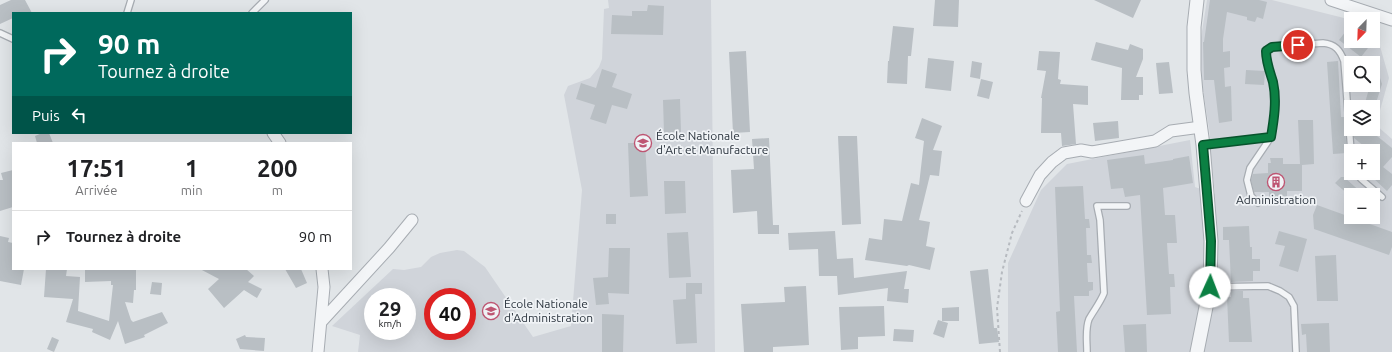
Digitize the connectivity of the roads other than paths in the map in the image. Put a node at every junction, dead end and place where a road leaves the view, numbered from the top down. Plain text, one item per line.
1 (131, 0) edge
2 (265, 0) edge
3 (1197, 0) edge
4 (1331, 0) edge
5 (127, 12) edge
6 (253, 12) edge
7 (1392, 20) edge
8 (0, 33) edge
9 (12, 39) edge
10 (1200, 127) junction
11 (1271, 137) junction
12 (1350, 144) edge
13 (1203, 145) junction
14 (1361, 180) edge
15 (1382, 197) dead end
16 (1026, 202) road end
17 (1258, 203) dead end
18 (1127, 206) dead end
19 (412, 220) dead end
20 (322, 270) edge
21 (1210, 287) junction
22 (321, 322) junction
23 (318, 352) edge
24 (1087, 352) edge
25 (1197, 352) edge
26 (1296, 352) edge

1 - 5 lane
2 - 6 lane
3 - 10 street
4 - 7 street
8 - 9 lane
10 - 13 street
10 - 16 street
11 - 12 lane
11 - 13 lane
11 - 17 lane
13 - 21 street
14 - 15 lane
18 - 24 lane
19 - 22 street
20 - 22 street
21 - 25 street
21 - 26 lane
22 - 23 street

